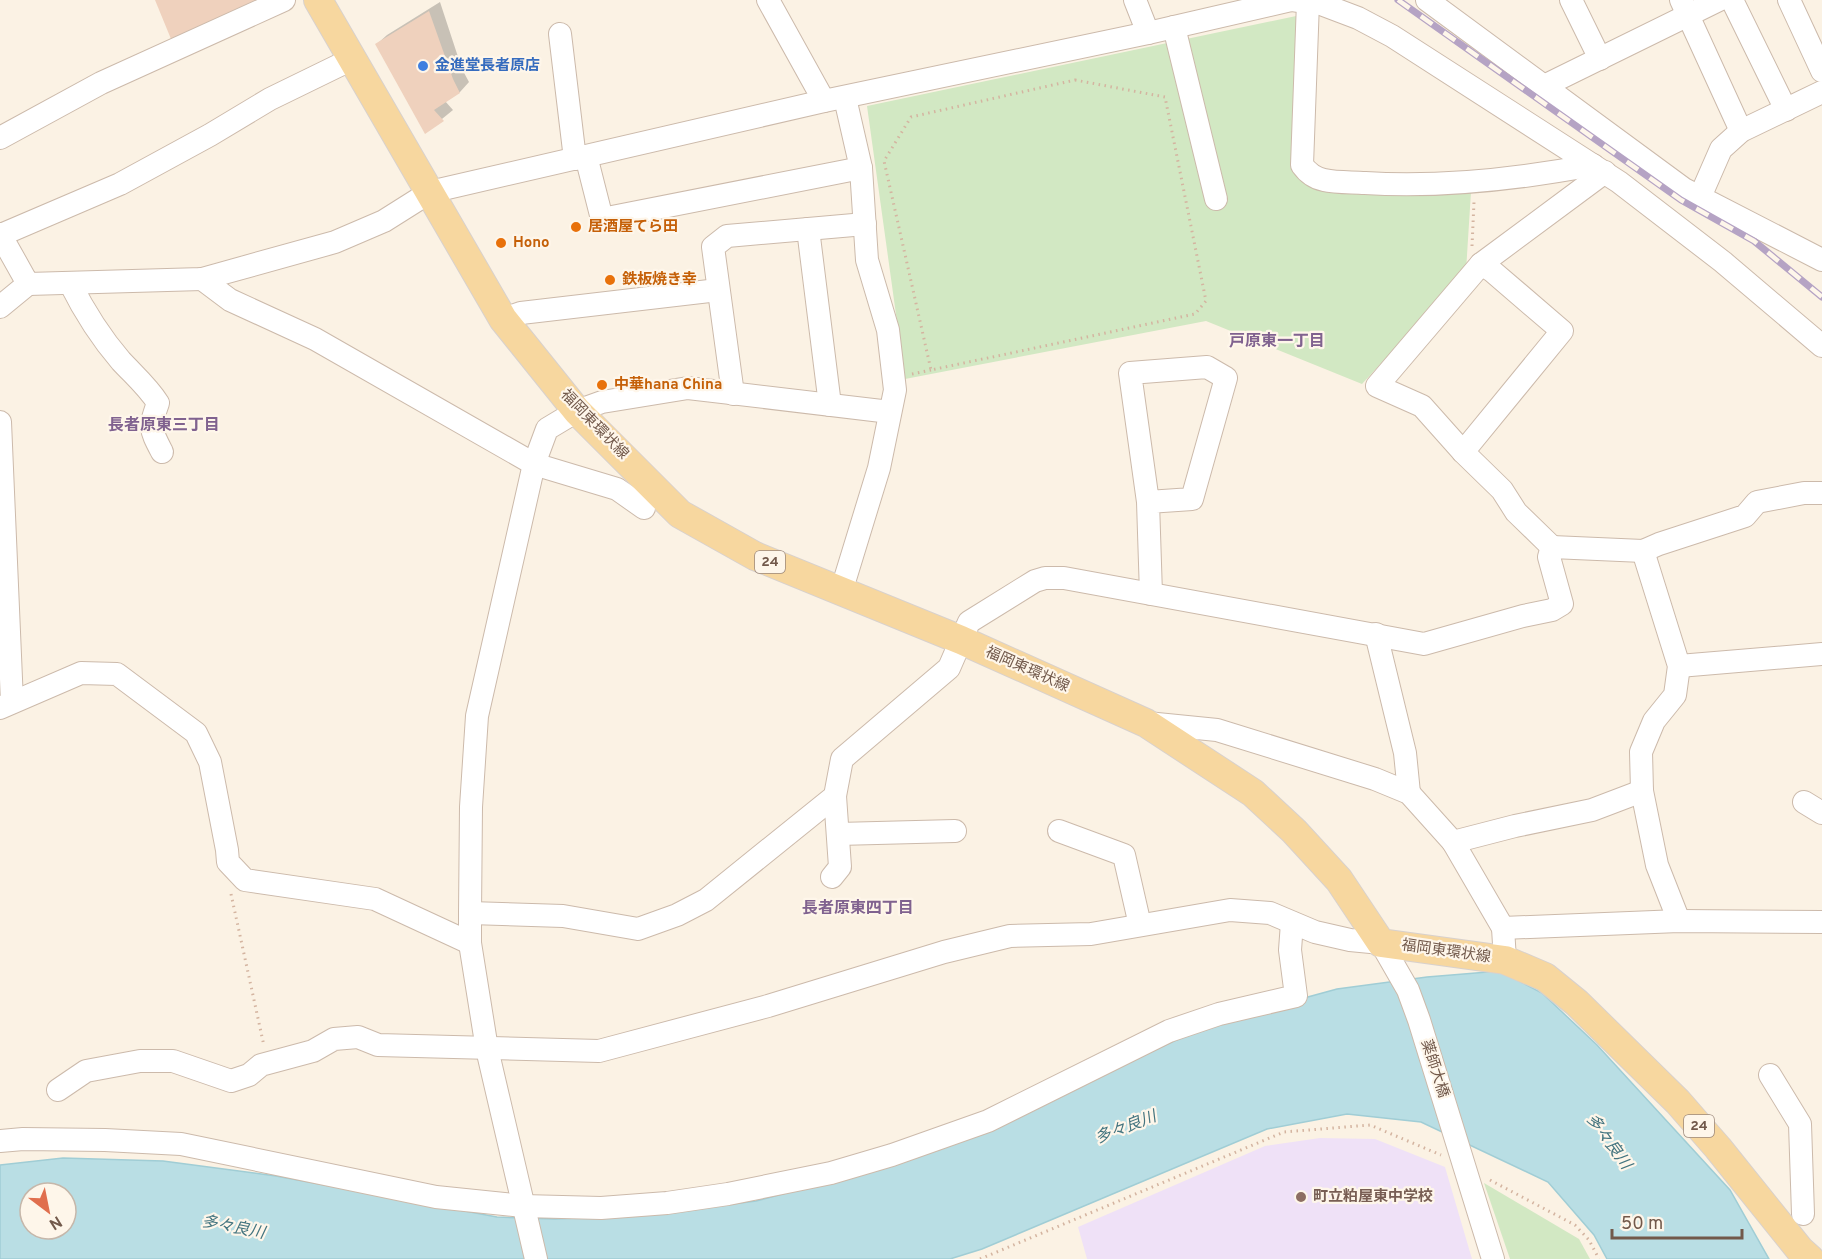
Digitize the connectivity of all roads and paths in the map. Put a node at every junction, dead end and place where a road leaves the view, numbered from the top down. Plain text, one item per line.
1 (284, 0) edge
2 (318, 0) edge
3 (768, 0) edge
4 (1135, 0) edge
5 (1426, 0) edge
6 (1571, 0) edge
7 (1719, 0) edge
8 (1732, 0) edge
9 (1789, 0) edge
10 (1297, 1) edge
11 (1684, 8) edge
12 (1174, 27) junction
13 (1148, 33) junction
14 (560, 34) dead end
15 (352, 59) junction
16 (1600, 59) junction
17 (1822, 71) edge
18 (1544, 86) junction
19 (1822, 92) edge
20 (834, 99) junction
21 (1786, 110) junction
22 (1742, 131) junction
23 (0, 138) edge
24 (581, 157) junction
25 (861, 168) junction
26 (1599, 169) junction
27 (1475, 181) junction
28 (430, 192) junction
29 (1700, 197) junction
30 (1216, 199) dead end
31 (865, 224) junction
32 (808, 229) junction
33 (0, 235) edge
34 (1822, 260) edge
35 (1481, 264) junction
36 (202, 279) junction
37 (70, 283) junction
38 (28, 284) junction
39 (718, 290) junction
40 (0, 307) edge
41 (1194, 314) joint
42 (503, 319) junction
43 (1822, 346) edge
44 (733, 394) junction
45 (830, 405) junction
46 (577, 411) junction
47 (890, 412) junction
48 (0, 422) edge
49 (1463, 452) junction
50 (162, 453) dead end
51 (534, 464) junction
52 (1822, 493) edge
53 (1148, 502) junction
54 (644, 508) dead end
55 (1552, 547) junction
56 (1643, 551) junction
57 (841, 592) junction
58 (1151, 594) junction
59 (1376, 634) junction
60 (961, 640) junction
61 (1822, 654) edge
62 (1679, 666) junction
63 (6, 705) edge
64 (1146, 723) junction
65 (1642, 791) junction
66 (1408, 793) junction
67 (835, 796) junction
68 (955, 831) dead end
69 (1059, 831) dead end
70 (838, 834) junction
71 (1453, 842) junction
72 (228, 862) junction
73 (832, 877) dead end
74 (470, 913) junction
75 (1679, 921) junction
76 (1292, 922) junction
77 (1822, 922) edge
78 (1140, 925) junction
79 (1503, 927) junction
80 (470, 943) junction
81 (1381, 943) junction
82 (1505, 960) junction
83 (487, 1049) junction
84 (268, 1063) junction
85 (1770, 1075) dead end
86 (58, 1090) dead end
87 (0, 1142) edge
88 (1465, 1165) junction
89 (523, 1206) junction
90 (1801, 1215) edge
91 (536, 1259) edge
92 (980, 1259) edge
93 (1493, 1259) edge
94 (1599, 1259) edge
95 (1810, 1259) edge

1 - 23 street
2 - 15 main road, 福岡東環状線 / 24
3 - 20 street
4 - 13 street
5 - 18 street
6 - 16 street
7 - 11 street
8 - 21 street
9 - 17 street
10 - 12 street
10 - 26 street
10 - 27 street
11 - 16 street
11 - 22 street
12 - 13 street
12 - 30 street
13 - 20 street
14 - 24 street
15 - 28 main road, 福岡東環状線 / 24
15 - 33 street
16 - 18 street
18 - 29 street
19 - 21 street
20 - 24 street
20 - 25 street
21 - 22 street
22 - 29 street
24 - 25 street
24 - 28 street
25 - 31 street
26 - 27 street
26 - 35 street
26 - 43 street
27 - 35 path
28 - 36 street
28 - 42 main road, 福岡東環状線 / 24
29 - 34 street
31 - 32 street
31 - 47 street
32 - 39 street
32 - 45 street
33 - 38 street
35 - 49 street
35 - 49 street
36 - 37 street
36 - 51 street
37 - 38 street
37 - 50 street
38 - 40 street
39 - 42 street
39 - 44 street
41 - 41 path
42 - 46 main road, 福岡東環状線 / 24
44 - 45 street
44 - 46 street
45 - 47 street
46 - 51 street
46 - 57 main road, 福岡東環状線 / 24
47 - 57 street
48 - 63 street
49 - 55 street
51 - 54 street
51 - 74 street
52 - 56 street
53 - 53 street
53 - 58 street
55 - 56 street
55 - 59 street
56 - 62 street
57 - 60 main road, 福岡東環状線 / 24
58 - 59 street
58 - 60 street
59 - 66 street
60 - 64 main road, 福岡東環状線 / 24
60 - 67 street
61 - 62 street
62 - 65 street
63 - 72 street
64 - 66 street
64 - 81 main road, 福岡東環状線 / 24
65 - 71 street
65 - 75 street
66 - 71 street
67 - 70 street
67 - 74 street
68 - 70 street
69 - 78 street
70 - 73 street
71 - 79 street
72 - 80 street
72 - 84 path
74 - 80 street
75 - 77 street
75 - 79 street
76 - 78 street
76 - 81 street
76 - 89 street
78 - 83 street
79 - 82 street
80 - 83 street
81 - 82 main road, 福岡東環状線 / 24
81 - 88 street, 薬師大橋
82 - 90 main road, 福岡東環状線 / 24
83 - 84 street
83 - 89 street
84 - 86 street
85 - 90 street
87 - 89 street
88 - 92 path
88 - 93 street, 薬師大橋
88 - 94 path
89 - 91 street
90 - 95 main road, 福岡東環状線 / 24

